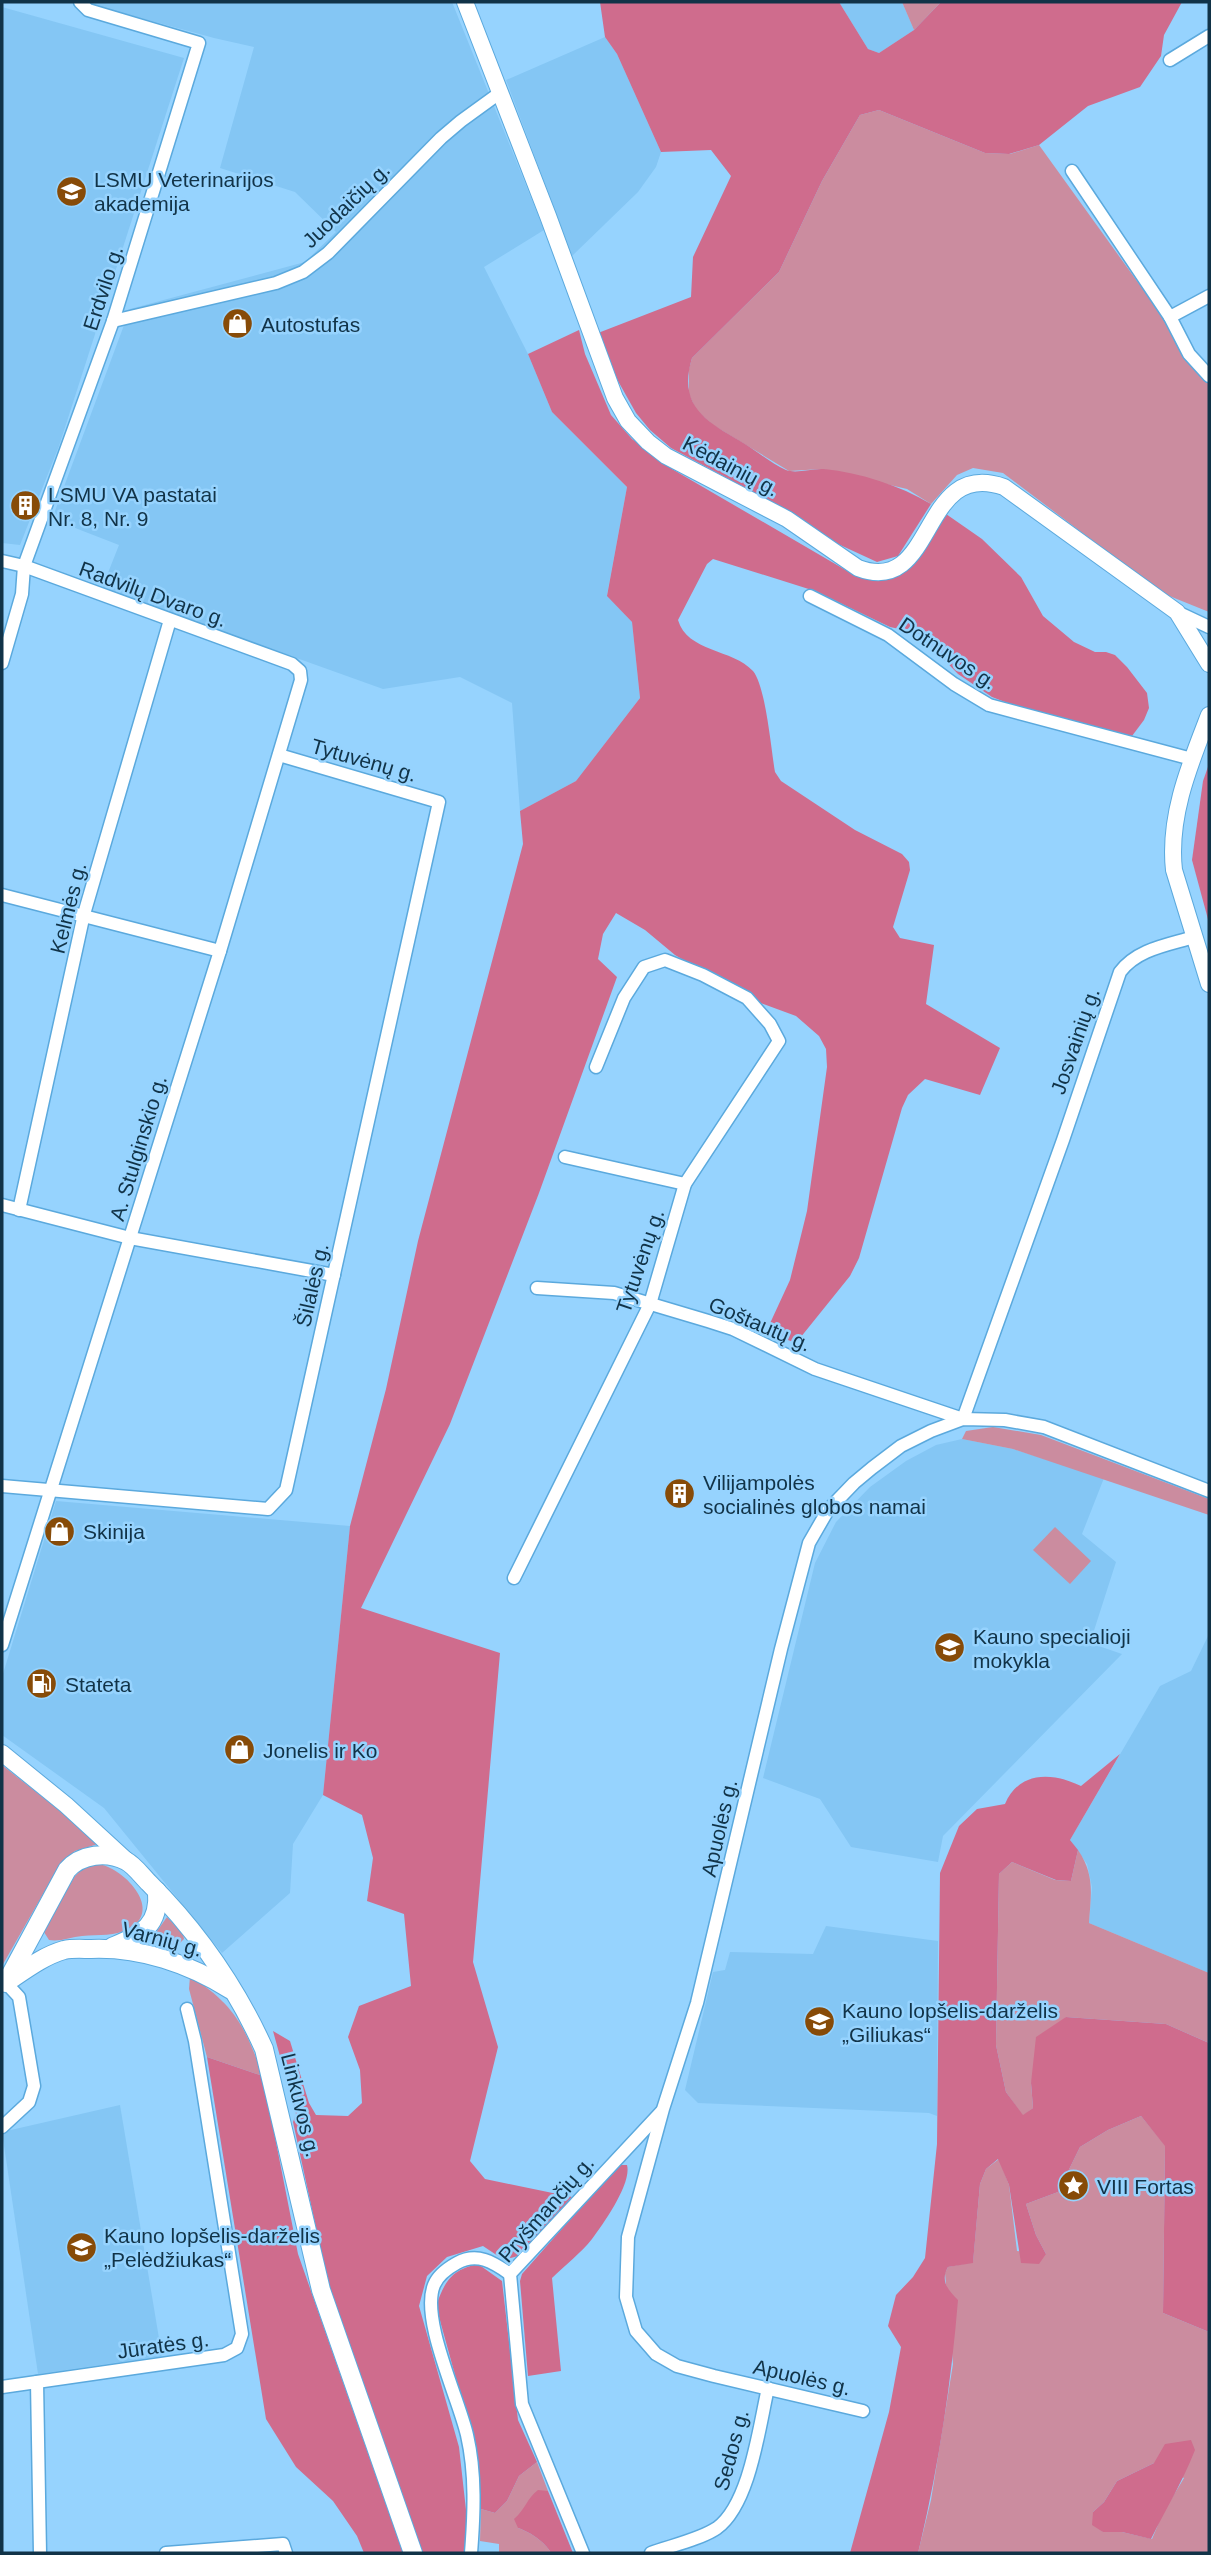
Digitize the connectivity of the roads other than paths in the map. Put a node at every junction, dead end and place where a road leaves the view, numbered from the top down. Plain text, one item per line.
1 (80, 2) edge
2 (465, 2) edge
3 (1209, 36) edge
4 (1170, 60) dead end
5 (500, 92) junction
6 (1072, 171) dead end
7 (1209, 296) edge
8 (1170, 317) junction
9 (113, 321) junction
10 (1209, 376) edge
11 (2, 561) edge
12 (24, 566) junction
13 (810, 596) dead end
14 (1177, 612) junction
15 (170, 620) junction
16 (1209, 627) edge
17 (2, 663) edge
18 (292, 664) joint
19 (1209, 664) edge
20 (1209, 715) edge
21 (278, 755) junction
22 (1192, 759) junction
23 (439, 802) joint
24 (2, 895) edge
25 (84, 914) junction
26 (1194, 937) junction
27 (219, 951) junction
28 (1209, 984) edge
29 (596, 1067) dead end
30 (565, 1157) dead end
31 (685, 1184) junction
32 (2, 1205) edge
33 (19, 1210) junction
34 (130, 1238) junction
35 (334, 1275) junction
36 (537, 1288) dead end
37 (650, 1304) junction
38 (963, 1419) junction
39 (2, 1486) edge
40 (49, 1490) junction
41 (1209, 1491) edge
42 (514, 1577) dead end
43 (2, 1645) edge
44 (2, 1753) edge
45 (127, 1861) junction
46 (157, 1891) junction
47 (39, 1917) junction
48 (112, 1947) junction
49 (66, 1949) junction
50 (4, 1985) edge
51 (233, 1991) junction
52 (187, 2009) dead end
53 (663, 2109) junction
54 (2, 2127) edge
55 (510, 2274) junction
56 (37, 2382) junction
57 (2, 2387) edge
58 (768, 2388) junction
59 (863, 2411) dead end
60 (284, 2549) edge
61 (40, 2553) edge
62 (166, 2553) edge
63 (413, 2553) edge
64 (471, 2553) edge
65 (583, 2553) edge
66 (651, 2553) edge

1 - 9 street, Erdvilo g.
2 - 5 main road, Kėdainių g.
3 - 4 street
5 - 9 street, Juodaičių g.
5 - 14 main road, Kėdainių g.
6 - 8 street
7 - 8 street
8 - 10 street
9 - 12 street, Erdvilo g.
11 - 12 street, Radvilų Dvaro g.
12 - 15 street, Radvilų Dvaro g.
12 - 17 street, Erdvilo g.
13 - 22 street, Dotnuvos g.
14 - 16 street
14 - 19 main road
15 - 18 street, Radvilų Dvaro g.
15 - 25 street, Kelmės g.
18 - 21 street, A. Stulginskio g.
20 - 22 main road
21 - 23 street, Tytuvėnų g.
21 - 27 street, A. Stulginskio g.
22 - 26 main road
23 - 35 street, Šilalės g.
24 - 25 street
25 - 27 street
25 - 33 street, Kelmės g.
26 - 28 main road
26 - 38 street, Josvainių g.
27 - 34 street, A. Stulginskio g.
29 - 31 street, Tytuvėnų g.
30 - 31 street
31 - 37 street, Tytuvėnų g.
32 - 33 street
33 - 34 street
34 - 35 street
34 - 40 street, A. Stulginskio g.
35 - 40 street, Šilalės g.
36 - 37 street, Goštautų g.
37 - 38 street, Goštautų g.
37 - 42 street, Tytuvėnų g.
38 - 41 street, Apuolės g.
38 - 53 street, Apuolės g.
39 - 40 street, Šilalės g.
40 - 43 street, A. Stulginskio g.
44 - 45 main road, Linkuvos g.
45 - 46 main road, Linkuvos g.
45 - 47 main road
46 - 48 main road
46 - 51 main road, Linkuvos g.
47 - 49 main road
47 - 50 main road
48 - 49 main road, Varnių g.
48 - 51 main road, Varnių g.
49 - 50 main road, Varnių g.
50 - 54 street
51 - 63 main road, Linkuvos g.
52 - 56 street, Jūratės g.
53 - 55 street, Pryšmančių g.
53 - 58 street, Apuolės g.
55 - 64 street
55 - 65 street, Pryšmančių g.
56 - 57 street, Jūratės g.
56 - 61 street
58 - 59 street, Apuolės g.
58 - 66 street, Sedos g.
60 - 62 street

